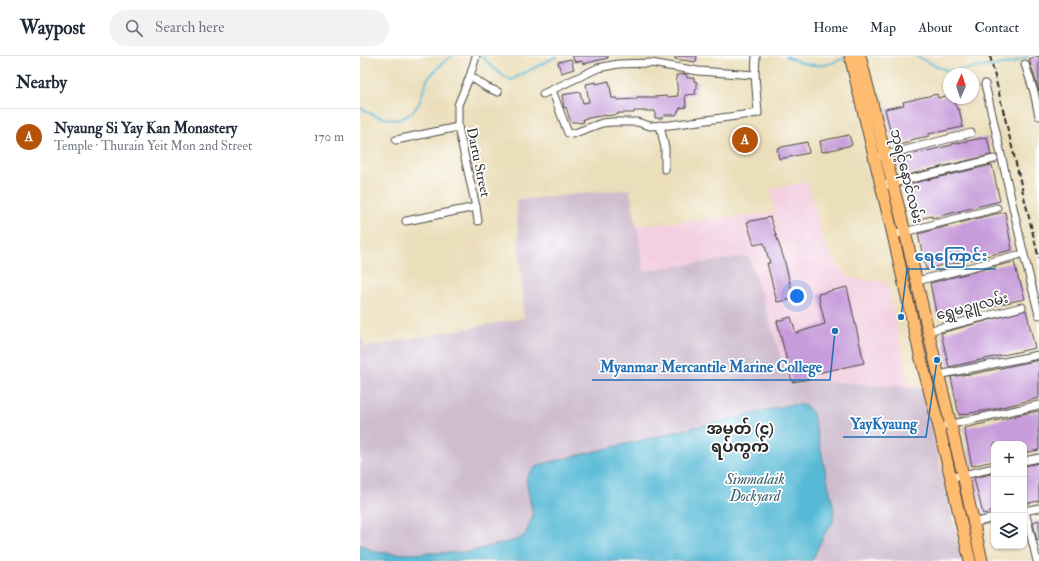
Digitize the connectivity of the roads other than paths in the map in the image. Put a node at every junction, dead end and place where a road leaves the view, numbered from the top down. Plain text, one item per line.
1 (756, 56) edge
2 (475, 59) edge
3 (856, 59) edge
4 (1025, 64) dead end
5 (755, 75) junction
6 (470, 76) junction
7 (985, 84) dead end
8 (552, 90) junction
9 (1036, 91) edge
10 (498, 92) dead end
11 (543, 94) dead end
12 (1039, 116) edge
13 (660, 125) junction
14 (458, 127) junction
15 (971, 133) dead end
16 (396, 140) dead end
17 (886, 154) junction
18 (874, 158) junction
19 (994, 159) dead end
20 (665, 169) dead end
21 (893, 182) junction
22 (881, 186) junction
23 (476, 207) junction
24 (997, 208) dead end
25 (406, 221) dead end
26 (478, 221) dead end
27 (905, 232) junction
28 (893, 235) junction
29 (1018, 255) dead end
30 (917, 282) junction
31 (1022, 308) dead end
32 (1039, 315) edge
33 (928, 331) junction
34 (1038, 355) dead end
35 (938, 375) junction
36 (944, 396) junction
37 (932, 399) junction
38 (1039, 405) edge
39 (951, 424) junction
40 (939, 427) junction
41 (1039, 458) edge
42 (1027, 460) edge
43 (991, 469) edge
44 (963, 475) junction
45 (950, 478) junction
46 (1039, 508) edge
47 (1027, 510) edge
48 (1025, 513) edge
49 (991, 519) edge
50 (973, 523) junction
51 (1039, 560) edge
52 (970, 561) edge
53 (982, 561) edge

1 - 5 street
2 - 6 street, Dartu Street
3 - 17 main road, ဘုရင့်နောင်လမ်း
3 - 18 main road, ဘုရင့်နောင်လမ်း
4 - 9 street
5 - 8 street
5 - 13 street
6 - 10 street
6 - 14 street, Dartu Street
7 - 32 street
8 - 11 street
8 - 13 street
9 - 12 street
13 - 20 street
14 - 16 street
14 - 23 street, Dartu Street
15 - 17 street
17 - 18 street
17 - 21 main road, ဘုရင့်နောင်လမ်း
18 - 22 main road, ဘုရင့်နောင်လမ်း
19 - 21 street
21 - 22 street
21 - 27 main road, ဘုရင့်နောင်လမ်း
22 - 28 main road, ဘုရင့်နောင်လမ်း
23 - 25 street
23 - 26 street, Dartu Street
24 - 27 street
27 - 28 street
27 - 30 main road, ဘုရင့်နောင်လမ်း
28 - 37 main road, ဘုရင့်နောင်လမ်း
29 - 30 street
30 - 33 main road, ဘုရင့်နောင်လမ်း
31 - 33 street, ရွှေမဉ္ဇူလမ်း
33 - 35 main road, ဘုရင့်နောင်လမ်း
34 - 35 street
35 - 36 main road, ဘုရင့်နောင်လမ်း
36 - 37 street
36 - 39 main road, ဘုရင့်နောင်လမ်း
37 - 40 main road, ဘုရင့်နောင်လမ်း
38 - 39 street
39 - 40 street
39 - 44 main road, ဘုရင့်နောင်လမ်း
40 - 45 main road, ဘုရင့်နောင်လမ်း
41 - 42 street
43 - 44 street
44 - 45 street
44 - 50 main road, ဘုရင့်နောင်လမ်း
45 - 52 main road, ဘုရင့်နောင်လမ်း
46 - 47 street
48 - 51 street
49 - 50 street
50 - 53 main road, ဘုရင့်နောင်လမ်း

